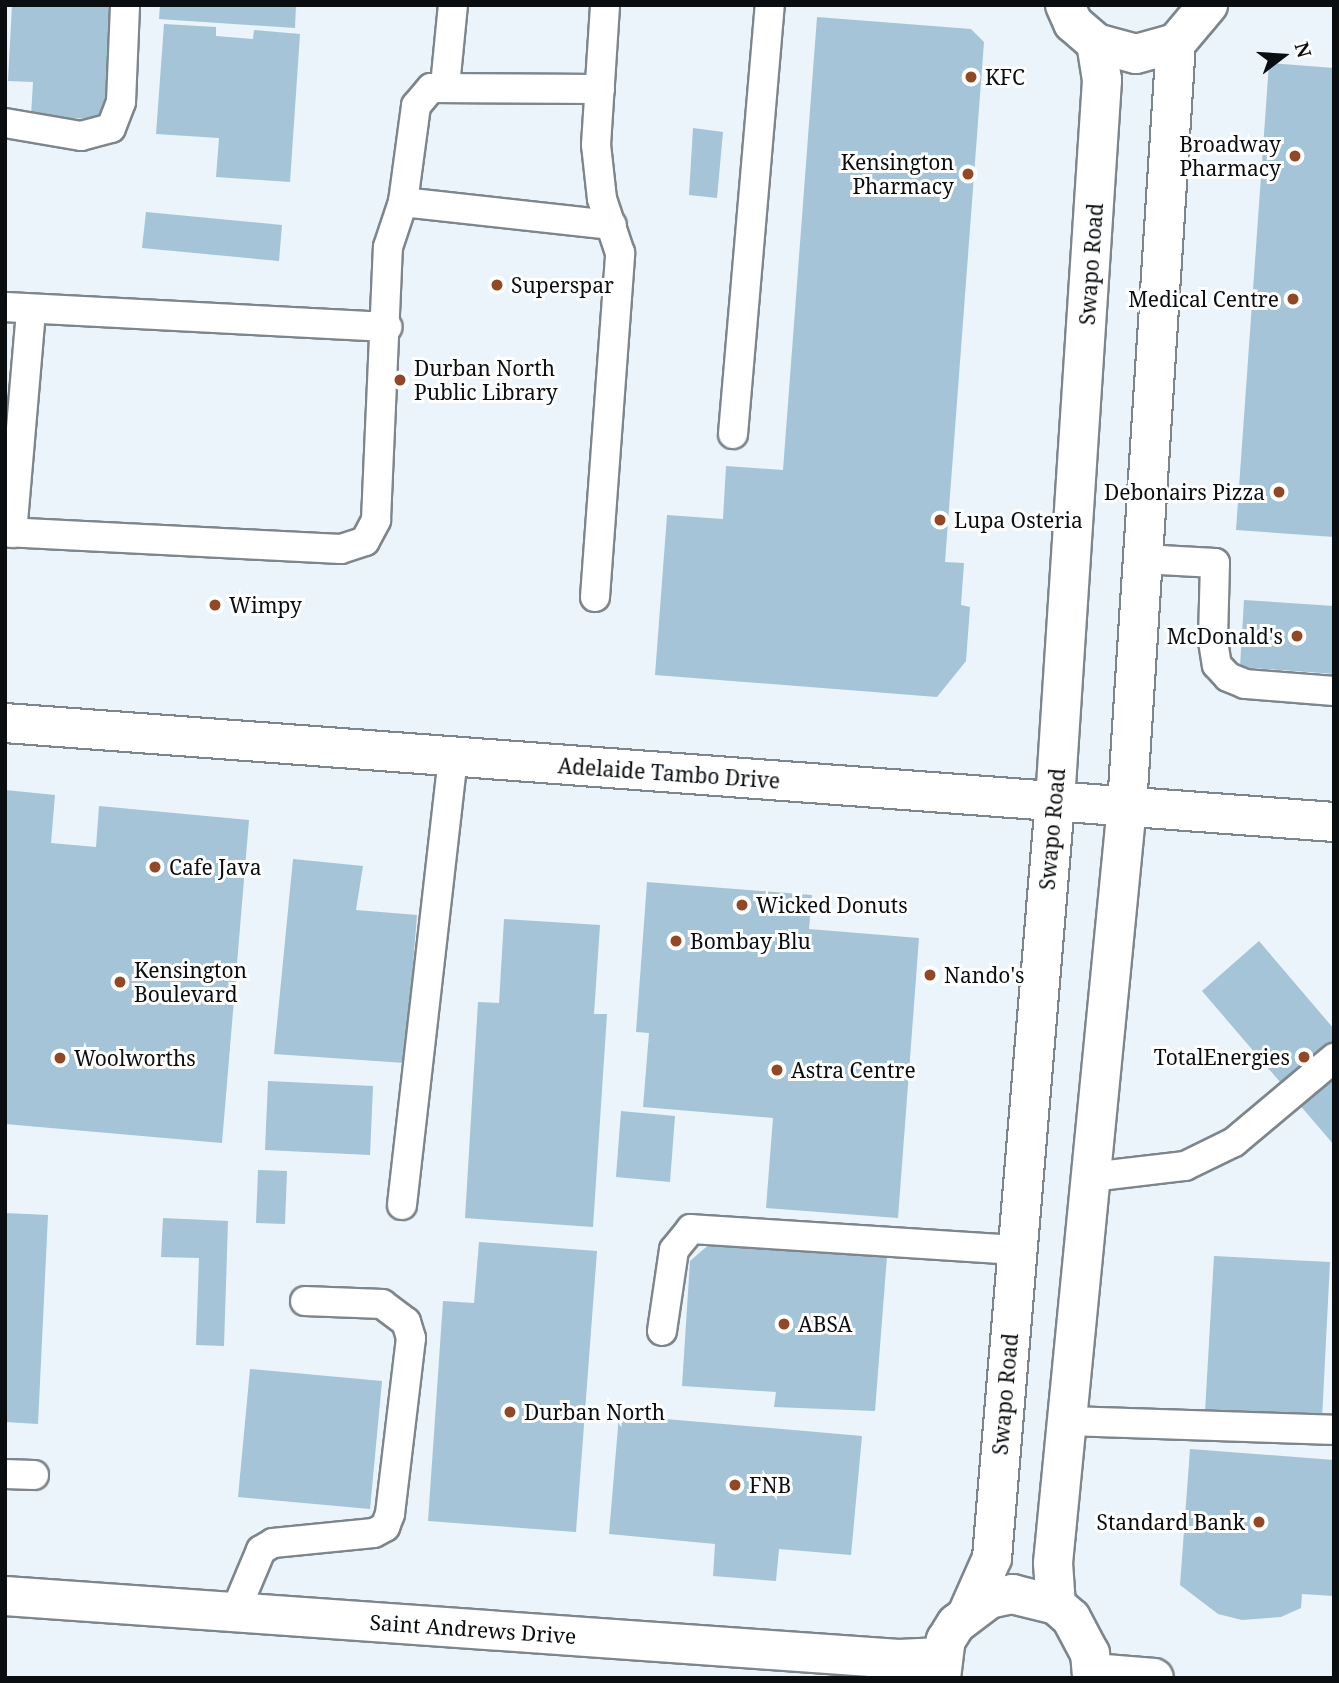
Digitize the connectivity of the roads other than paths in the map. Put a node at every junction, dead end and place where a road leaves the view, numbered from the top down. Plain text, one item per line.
1 (125, 5) edge
2 (453, 5) edge
3 (605, 5) edge
4 (770, 5) edge
5 (1065, 5) edge
6 (1208, 5) edge
7 (1096, 43) junction
8 (1176, 43) junction
9 (445, 86) junction
10 (600, 89) junction
11 (5, 123) edge
12 (403, 202) junction
13 (612, 225) junction
14 (18, 309) edge
15 (387, 327) junction
16 (733, 434) dead end
17 (8, 532) edge
18 (1142, 559) junction
19 (595, 597) dead end
20 (1334, 691) edge
21 (5, 723) edge
22 (453, 757) junction
23 (1055, 801) junction
24 (1127, 806) junction
25 (1334, 822) edge
26 (1334, 1058) edge
27 (1091, 1177) junction
28 (402, 1205) dead end
29 (1017, 1250) junction
30 (305, 1301) dead end
31 (662, 1331) dead end
32 (1068, 1421) junction
33 (1334, 1430) edge
34 (5, 1474) edge
35 (34, 1475) dead end
36 (5, 1596) edge
37 (1056, 1605) junction
38 (969, 1610) junction
39 (235, 1612) junction
40 (941, 1667) edge
41 (1092, 1675) edge
42 (1154, 1678) edge

1 - 11 lane
2 - 9 lane
3 - 10 lane
4 - 16 lane
5 - 7 street
6 - 8 street
7 - 8 street
7 - 23 street, Swapo Road
8 - 18 street
9 - 10 lane
9 - 12 lane
10 - 13 lane
12 - 13 lane
12 - 15 lane
13 - 19 lane
14 - 15 lane
14 - 17 lane
15 - 17 lane
18 - 20 lane
18 - 24 street
21 - 22 street, Adelaide Tambo Drive
22 - 23 street, Adelaide Tambo Drive
22 - 28 lane
23 - 24 street, Adelaide Tambo Drive
23 - 29 street, Swapo Road
24 - 25 street, Adelaide Tambo Drive
24 - 27 street
26 - 27 lane
27 - 32 street
29 - 31 lane
29 - 38 street, Swapo Road
30 - 39 lane
32 - 33 lane
32 - 37 street
34 - 35 lane
36 - 39 street, Saint Andrews Drive
37 - 38 street
37 - 41 street
38 - 40 street, Swapo Road
39 - 40 street, Saint Andrews Drive
41 - 42 street

